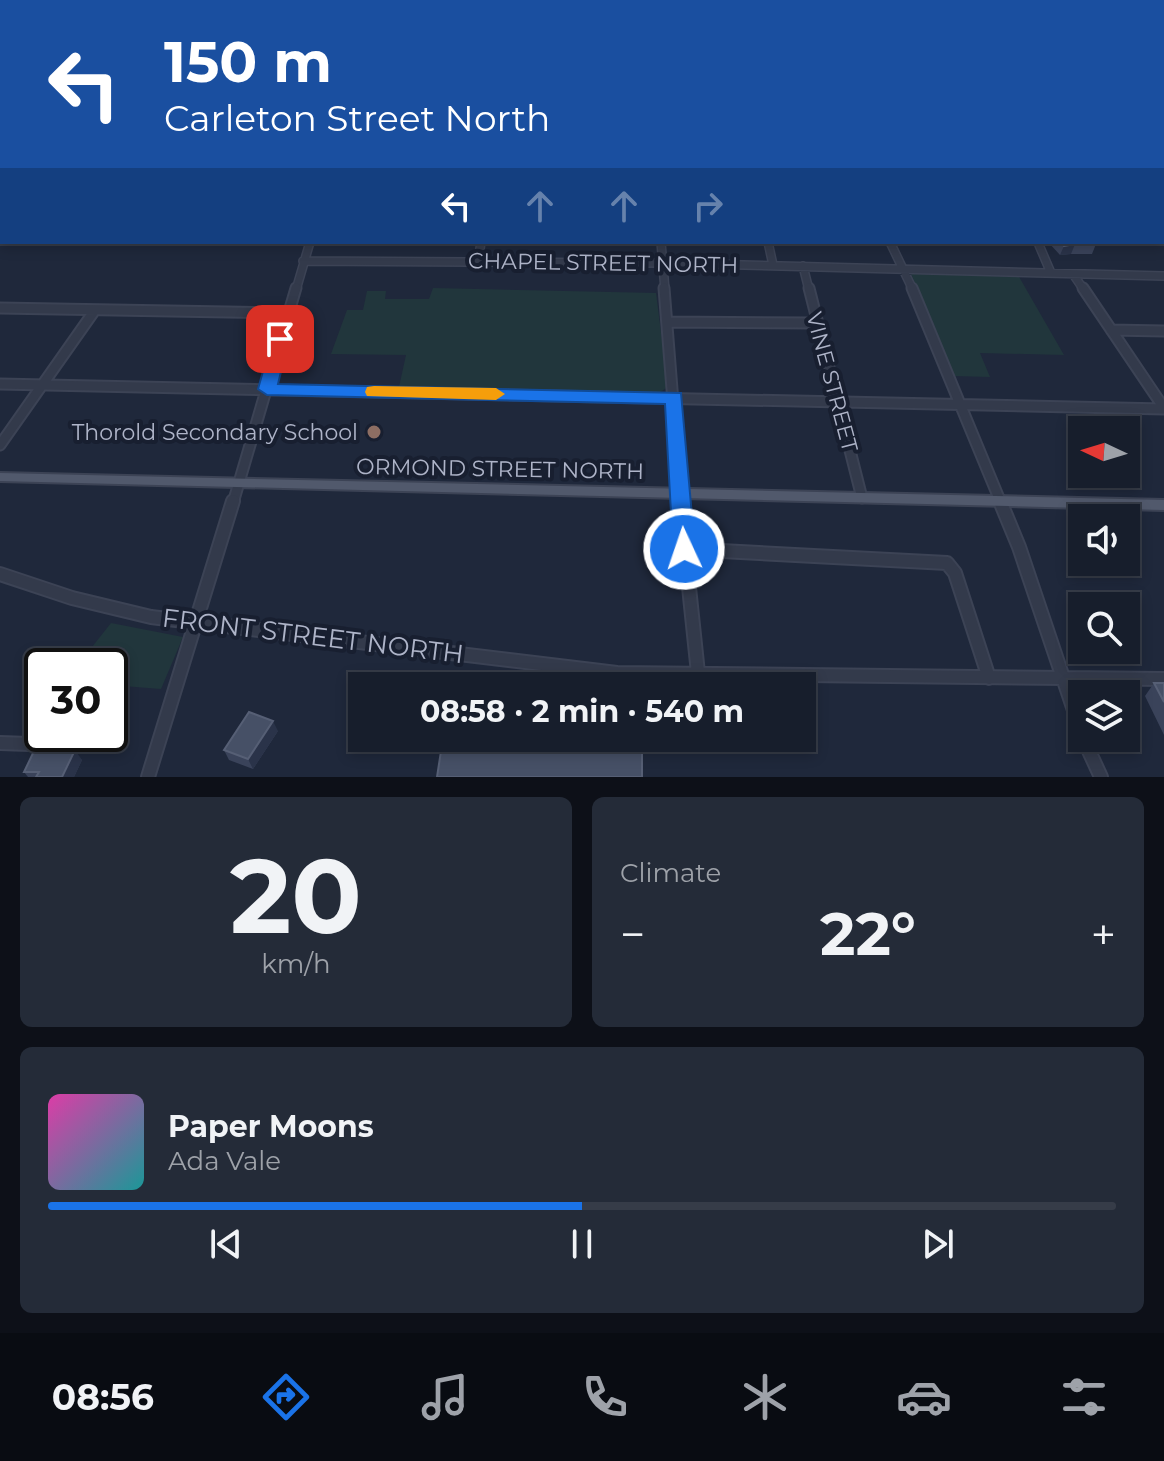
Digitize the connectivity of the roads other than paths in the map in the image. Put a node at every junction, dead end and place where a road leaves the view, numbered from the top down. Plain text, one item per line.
1 (309, 244) edge
2 (481, 244) edge
3 (661, 244) edge
4 (768, 244) edge
5 (891, 244) edge
6 (1039, 245) dead end
7 (303, 261) junction
8 (478, 262) junction
9 (663, 263) junction
10 (773, 265) junction
11 (803, 266) junction
12 (903, 269) junction
13 (1051, 273) junction
14 (1073, 274) junction
15 (1164, 276) edge
16 (0, 308) edge
17 (95, 310) junction
18 (287, 313) junction
19 (667, 322) junction
20 (817, 323) junction
21 (1111, 330) junction
22 (1164, 331) edge
23 (0, 384) edge
24 (43, 385) junction
25 (267, 389) junction
26 (674, 398) junction
27 (838, 401) junction
28 (960, 404) junction
29 (1164, 408) edge
30 (0, 445) edge
31 (0, 477) edge
32 (239, 482) junction
33 (680, 493) junction
34 (862, 498) junction
35 (1000, 500) junction
36 (1164, 505) edge
37 (684, 549) junction
38 (1, 577) edge
39 (196, 624) junction
40 (608, 672) edge
41 (698, 672) edge
42 (816, 675) edge
43 (1063, 677) junction
44 (989, 678) junction
45 (1164, 679) edge
46 (1068, 692) edge
47 (0, 743) edge
48 (24, 744) edge
49 (1090, 752) edge
50 (148, 777) edge
51 (1101, 777) edge

1 - 7 street
2 - 8 street
3 - 9 street
4 - 10 street
5 - 12 street
6 - 13 street
7 - 8 street, CHAPEL STREET NORTH
7 - 18 street
8 - 9 street, CHAPEL STREET NORTH
9 - 10 street, CHAPEL STREET NORTH
9 - 19 street
10 - 11 street, CHAPEL STREET NORTH
11 - 12 street, CHAPEL STREET NORTH
11 - 20 street, VINE STREET
12 - 13 street, CHAPEL STREET NORTH
12 - 28 street
13 - 14 street, CHAPEL STREET NORTH
14 - 15 street, CHAPEL STREET NORTH
14 - 21 street
16 - 17 street
17 - 18 street
17 - 24 street
18 - 25 street
19 - 20 street
19 - 26 street
20 - 27 street, VINE STREET
21 - 22 street
21 - 29 street
23 - 24 street
24 - 25 street
24 - 30 street
25 - 26 street
25 - 32 street
26 - 27 street
26 - 33 street
27 - 28 street
27 - 34 street, VINE STREET
28 - 29 street
28 - 35 street
31 - 32 main road, ORMOND STREET NORTH
32 - 33 main road, ORMOND STREET NORTH
32 - 39 street
33 - 34 main road, ORMOND STREET NORTH
33 - 37 street
34 - 35 main road, ORMOND STREET NORTH
35 - 36 main road, ORMOND STREET NORTH
35 - 43 street
37 - 41 street
37 - 44 street
38 - 39 street, FRONT STREET NORTH
39 - 40 street, FRONT STREET NORTH
39 - 50 street
42 - 44 street, FRONT STREET NORTH
43 - 44 street, FRONT STREET NORTH
43 - 45 street, FRONT STREET NORTH
43 - 46 street
47 - 48 street
49 - 51 street

